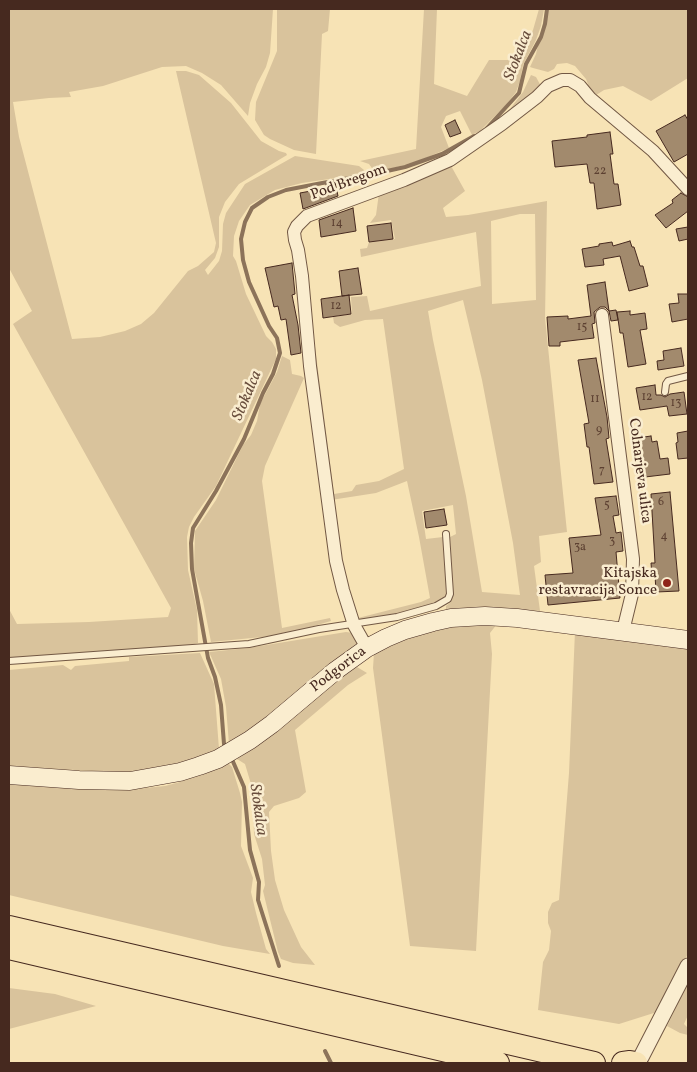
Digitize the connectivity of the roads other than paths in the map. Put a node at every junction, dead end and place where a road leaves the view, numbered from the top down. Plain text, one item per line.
1 (688, 189) edge
2 (602, 315) dead end
3 (688, 376) edge
4 (665, 392) dead end
5 (446, 534) dead end
6 (354, 624) junction
7 (623, 631) junction
8 (688, 640) edge
9 (367, 648) junction
10 (9, 661) edge
11 (9, 775) edge
12 (9, 927) edge
13 (9, 948) edge
14 (688, 966) edge
15 (498, 1063) edge
16 (594, 1063) edge
17 (623, 1063) edge
18 (637, 1063) edge

1 - 6 street, Pod Bregom
2 - 7 street, Colnarjeva ulica
3 - 4 lane
5 - 6 lane
6 - 9 street
6 - 10 lane
7 - 8 main road, Podgorica
7 - 9 main road, Podgorica
9 - 11 main road, Podgorica
12 - 16 highway
13 - 15 highway
14 - 18 street
17 - 18 highway

